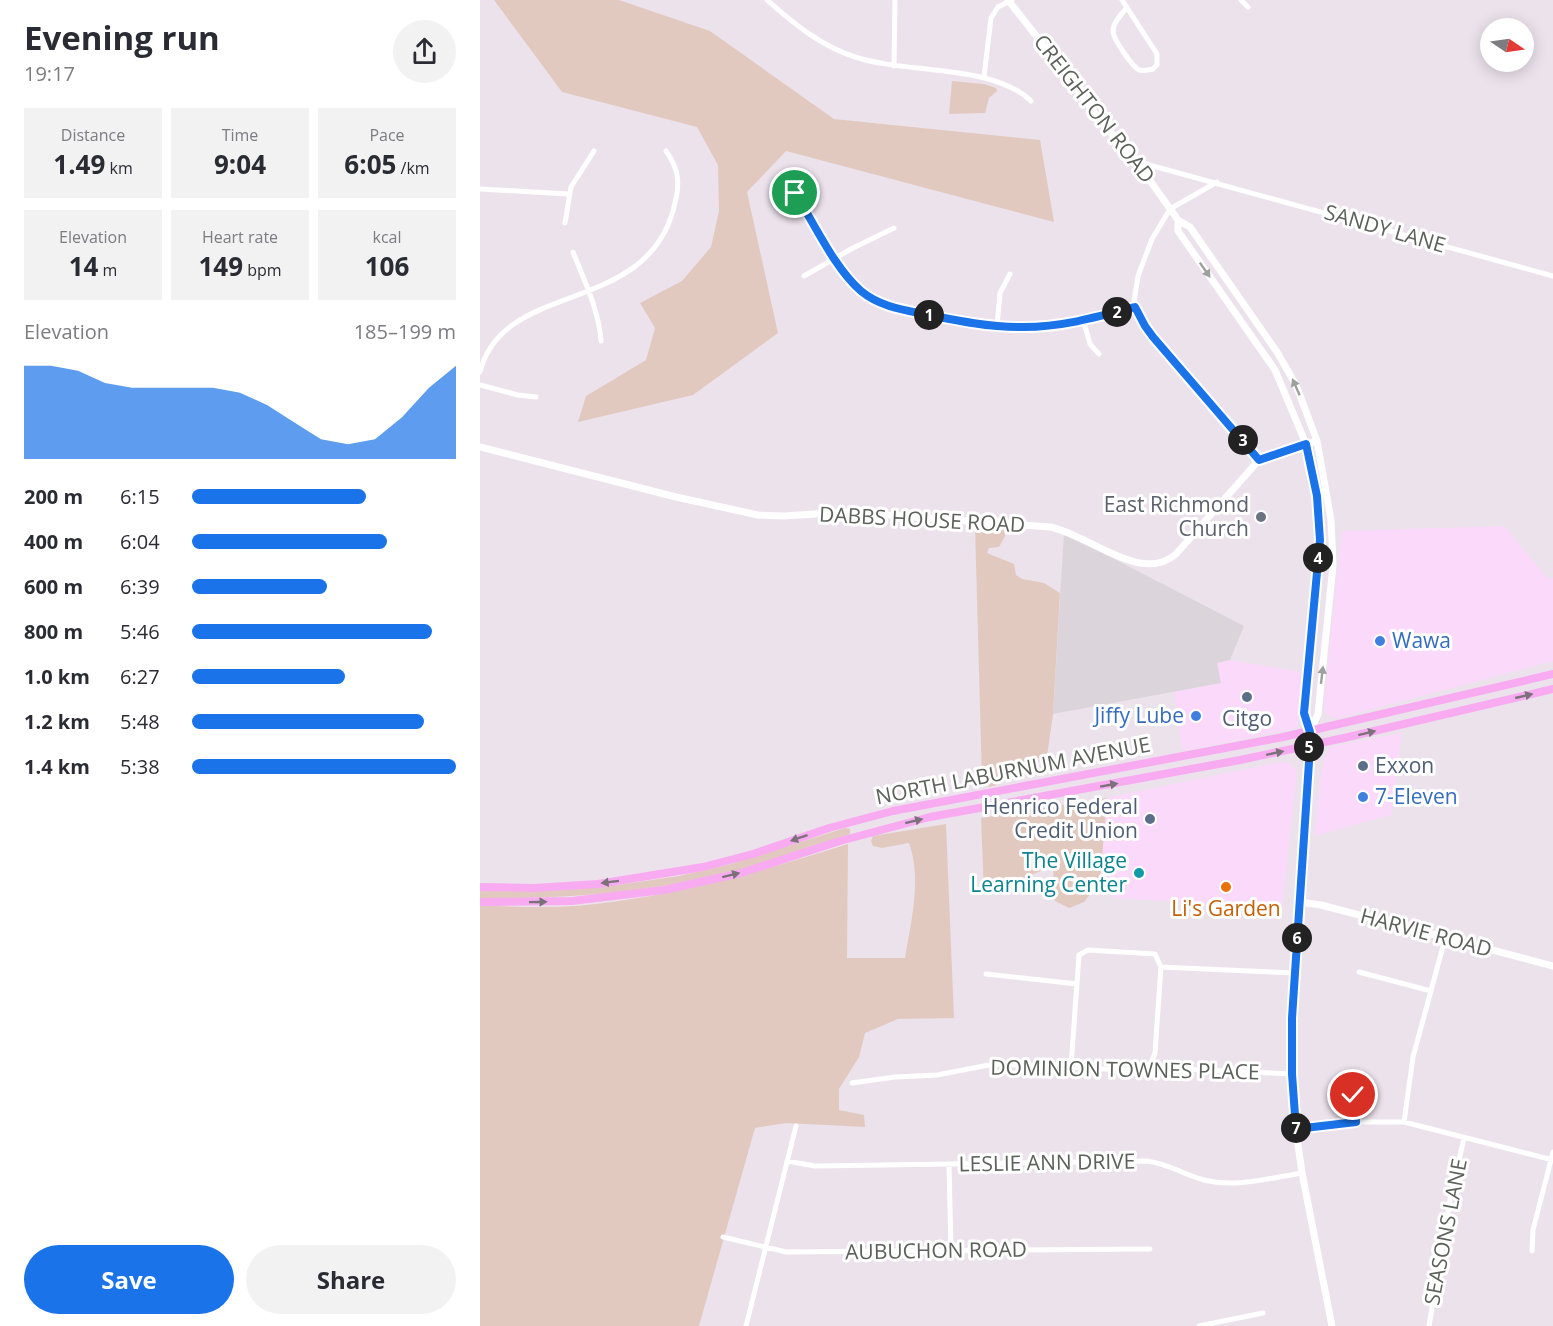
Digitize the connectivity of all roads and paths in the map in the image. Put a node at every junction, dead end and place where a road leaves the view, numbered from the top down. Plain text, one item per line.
1 (767, 0) edge
2 (895, 0) edge
3 (1009, 0) edge
4 (1122, 0) edge
5 (1241, 0) edge
6 (1127, 7) junction
7 (1248, 7) dead end
8 (894, 66) junction
9 (984, 77) junction
10 (1031, 101) dead end
11 (594, 151) dead end
12 (666, 151) dead end
13 (1130, 157) junction
14 (1217, 182) junction
15 (480, 189) edge
16 (795, 193) dead end
17 (568, 194) junction
18 (1170, 209) junction
19 (1178, 220) junction
20 (565, 223) dead end
21 (894, 228) dead end
22 (573, 252) dead end
23 (835, 258) junction
24 (1010, 274) dead end
25 (804, 276) dead end
26 (1553, 276) edge
27 (589, 291) junction
28 (1135, 307) junction
29 (1083, 320) junction
30 (997, 326) junction
31 (601, 340) dead end
32 (1100, 354) dead end
33 (480, 372) edge
34 (480, 385) edge
35 (536, 397) dead end
36 (1317, 441) junction
37 (1306, 444) junction
38 (480, 447) edge
39 (1259, 460) junction
40 (1553, 674) edge
41 (1553, 689) edge
42 (1310, 732) junction
43 (1310, 746) junction
44 (480, 887) edge
45 (480, 902) edge
46 (1299, 902) junction
47 (1445, 939) junction
48 (1553, 966) edge
49 (1161, 967) junction
50 (1359, 972) dead end
51 (1295, 973) junction
52 (986, 974) dead end
53 (1077, 984) junction
54 (1431, 991) junction
55 (1071, 1067) junction
56 (1148, 1071) junction
57 (1292, 1074) junction
58 (1358, 1076) dead end
59 (852, 1083) dead end
60 (1356, 1122) junction
61 (1404, 1122) junction
62 (796, 1125) dead end
63 (1296, 1129) junction
64 (1464, 1138) junction
65 (1553, 1152) edge
66 (1552, 1160) edge
67 (787, 1161) junction
68 (949, 1164) junction
69 (1302, 1173) junction
70 (723, 1237) dead end
71 (765, 1248) junction
72 (1150, 1249) dead end
73 (951, 1251) junction
74 (1532, 1251) dead end
75 (1263, 1313) dead end
76 (746, 1326) edge
77 (1199, 1326) edge
78 (1332, 1326) edge
79 (1429, 1326) edge

1 - 8 street
2 - 8 street
3 - 9 street
3 - 13 main road, CREIGHTON ROAD
4 - 6 street
5 - 7 street
6 - 6 street
8 - 9 street
9 - 10 street
11 - 17 street
12 - 27 street
13 - 14 street, SANDY LANE
13 - 18 main road, CREIGHTON ROAD
14 - 18 street
14 - 26 street, SANDY LANE
15 - 17 street
16 - 23 street
17 - 20 street
18 - 19 main road, CREIGHTON ROAD
18 - 28 street
36 -> 19 main road, CREIGHTON ROAD
19 -> 37 main road, CREIGHTON ROAD
21 - 23 street
22 - 27 street
23 - 25 street
23 - 30 street
24 - 30 street
27 - 31 street
27 - 33 street
28 - 29 street
28 - 39 street
29 - 30 street
29 - 32 street
34 - 35 street
36 - 37 main road, DABBS HOUSE ROAD
42 -> 36 main road, CREIGHTON ROAD
37 - 39 main road, DABBS HOUSE ROAD
37 - 42 main road, CREIGHTON ROAD
38 - 39 main road, DABBS HOUSE ROAD
40 - 42 main road, NORTH LABURNUM AVENUE
43 -> 41 main road, NORTH LABURNUM AVENUE
42 - 43 main road, CREIGHTON ROAD
42 -> 44 main road, NORTH LABURNUM AVENUE
45 -> 43 main road, NORTH LABURNUM AVENUE
43 - 46 main road, CREIGHTON ROAD
46 - 47 main road, HARVIE ROAD
46 - 51 main road, CREIGHTON ROAD
47 - 48 main road, HARVIE ROAD
47 - 54 street
49 - 51 street
49 - 53 street
49 - 56 street
50 - 54 street
51 - 57 main road, CREIGHTON ROAD
52 - 53 street
53 - 55 street
54 - 61 street
55 - 56 street, DOMINION TOWNES PLACE
55 - 59 street, DOMINION TOWNES PLACE
56 - 57 street, DOMINION TOWNES PLACE
57 - 63 main road, CREIGHTON ROAD
58 - 60 street
60 - 61 street
60 - 63 street
61 - 64 street
62 - 67 street
63 - 69 main road, CREIGHTON ROAD
64 - 66 street
64 - 79 street, SEASONS LANE
65 - 66 street
66 - 74 street
67 - 68 street, LESLIE ANN DRIVE
67 - 71 street
68 - 69 street, LESLIE ANN DRIVE
68 - 73 street
69 - 78 main road, CREIGHTON ROAD
70 - 71 street, AUBUCHON ROAD
71 - 73 street, AUBUCHON ROAD
71 - 76 street
72 - 73 street, AUBUCHON ROAD
75 - 77 street

